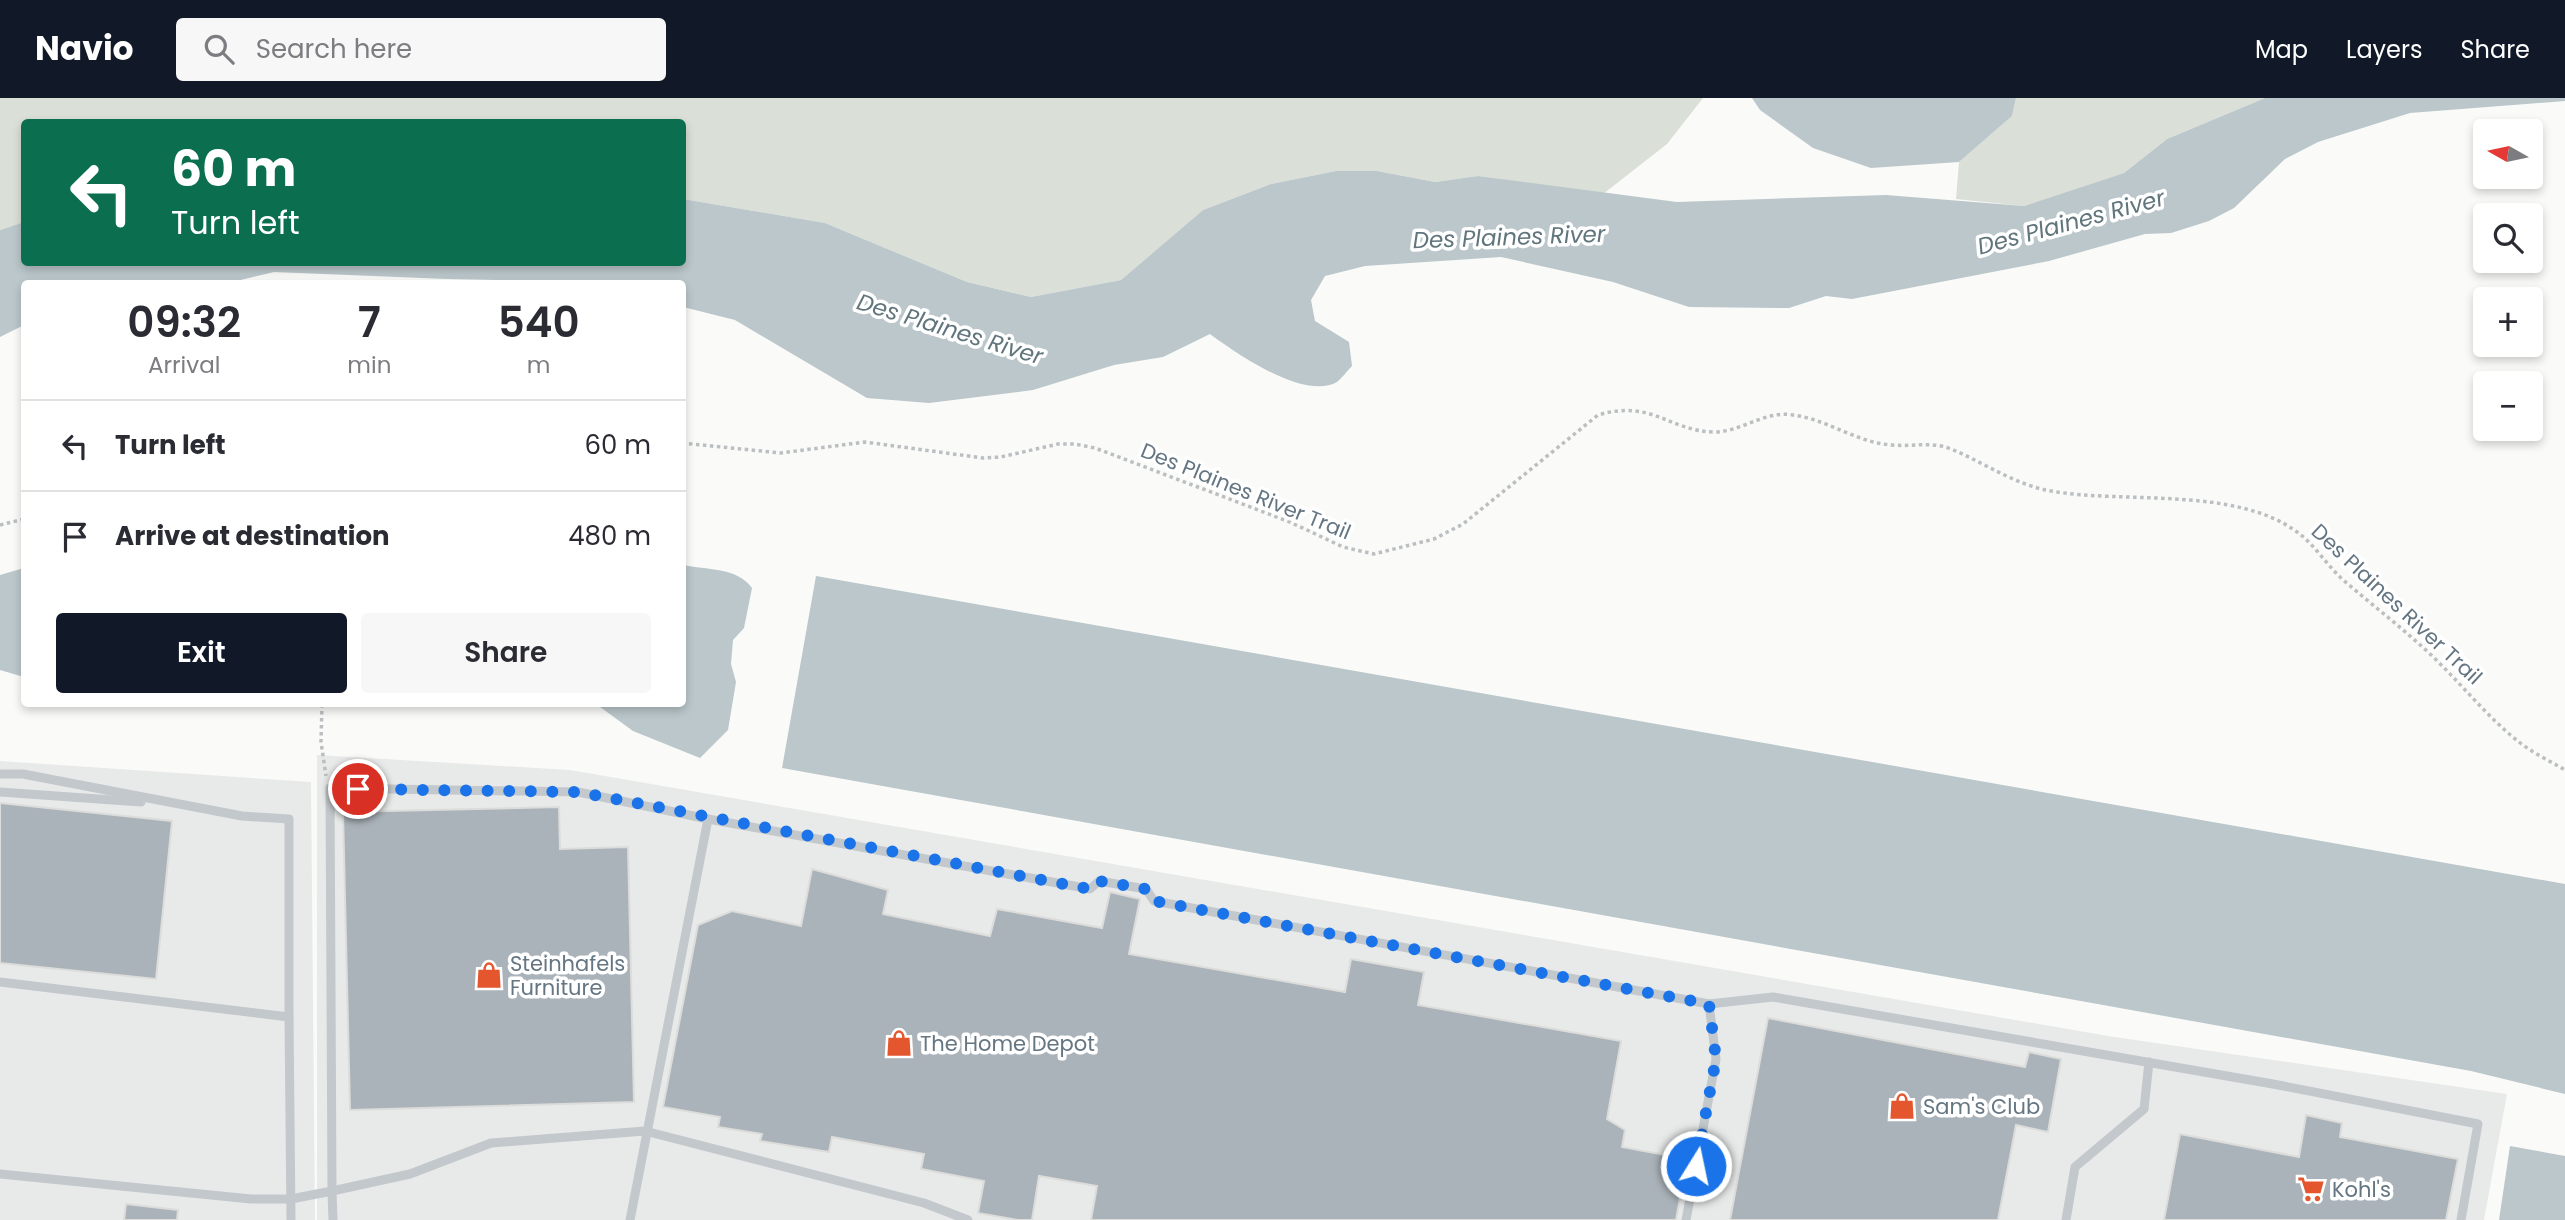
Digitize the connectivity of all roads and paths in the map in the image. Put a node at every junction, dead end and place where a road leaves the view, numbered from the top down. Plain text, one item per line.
1 (686, 443) edge
2 (21, 520) edge
3 (0, 525) edge
4 (322, 707) edge
5 (2565, 770) edge
6 (0, 774) edge
7 (330, 788) junction
8 (0, 792) edge
9 (174, 803) junction
10 (708, 818) junction
11 (0, 982) edge
12 (1709, 1004) junction
13 (289, 1017) junction
14 (2149, 1062) junction
15 (645, 1131) junction
16 (0, 1174) edge
17 (332, 1191) junction
18 (291, 1199) junction
19 (291, 1220) edge
20 (332, 1220) edge
21 (630, 1220) edge
22 (968, 1220) edge
23 (1686, 1220) edge
24 (2066, 1220) edge
25 (2461, 1220) edge

1 - 5 path, Des Plaines River Trail
2 - 3 path
4 - 7 path
6 - 9 lane
7 - 10 lane
7 - 17 lane
8 - 9 lane
9 - 13 lane
10 - 12 lane
10 - 15 lane
11 - 13 lane
12 - 14 lane
12 - 23 lane
13 - 18 lane
14 - 24 lane
14 - 25 lane
15 - 17 lane
15 - 21 lane
15 - 22 lane
16 - 18 lane
17 - 18 lane
17 - 20 lane
18 - 19 lane

